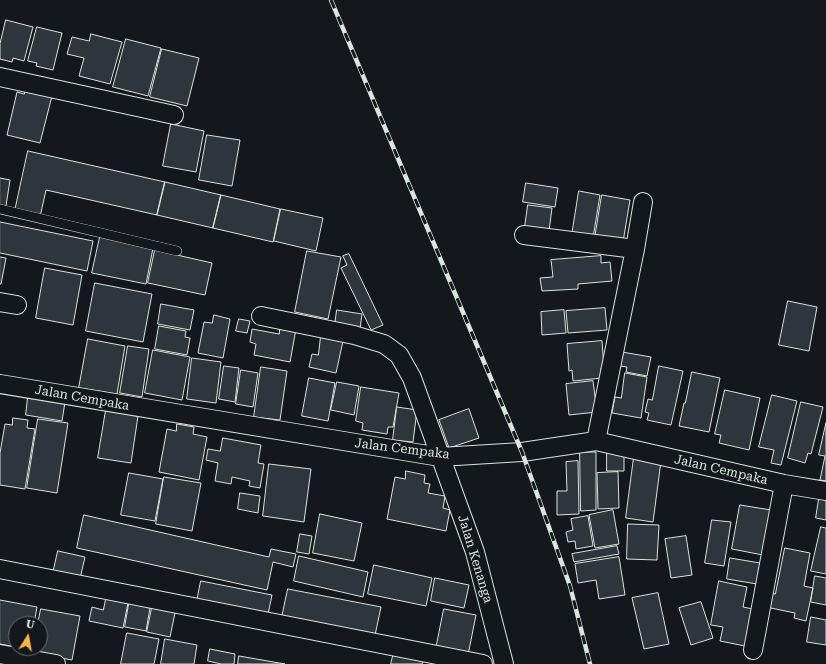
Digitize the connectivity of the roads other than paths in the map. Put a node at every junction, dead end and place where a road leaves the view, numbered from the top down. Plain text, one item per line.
1 (0, 77) edge
2 (174, 115) dead end
3 (643, 202) dead end
4 (0, 209) edge
5 (524, 235) dead end
6 (635, 249) junction
7 (177, 252) dead end
8 (261, 316) dead end
9 (0, 384) edge
10 (596, 441) junction
11 (440, 457) junction
12 (784, 484) junction
13 (826, 491) edge
14 (0, 569) edge
15 (754, 650) dead end
16 (0, 654) edge
17 (56, 664) edge
18 (483, 664) edge
19 (504, 664) edge

1 - 2 street
3 - 6 street
4 - 7 lane
5 - 6 street
6 - 10 street
8 - 11 street, Jalan Kenanga
9 - 11 street, Jalan Cempaka
10 - 11 street, Jalan Cempaka
10 - 12 street, Jalan Cempaka
11 - 19 street, Jalan Kenanga
12 - 13 street, Jalan Cempaka
12 - 15 street
14 - 18 street
16 - 17 street

